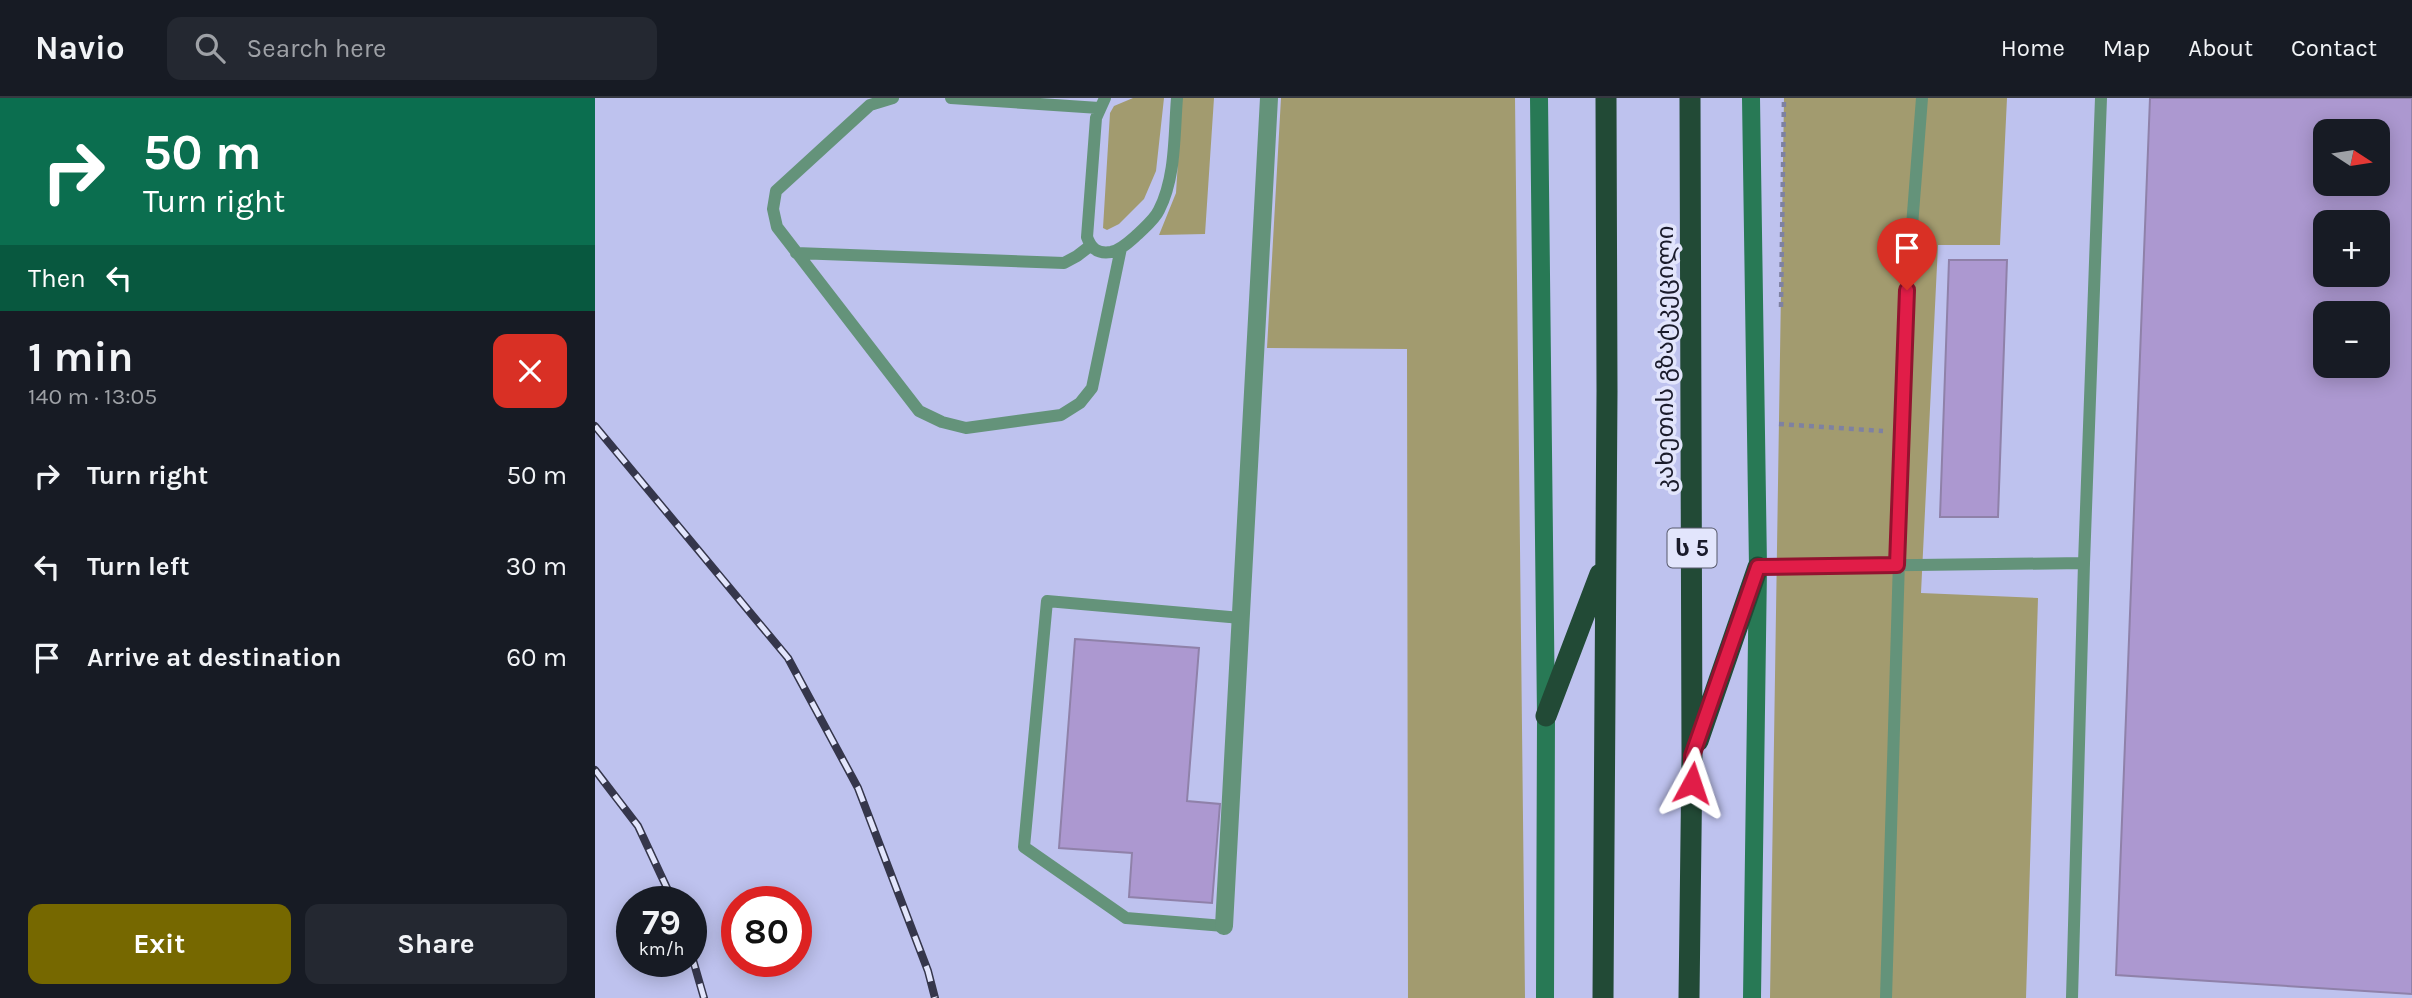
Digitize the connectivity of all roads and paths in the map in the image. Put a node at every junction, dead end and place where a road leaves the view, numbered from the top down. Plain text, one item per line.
1 (893, 98) edge
2 (951, 98) edge
3 (1177, 98) edge
4 (1269, 98) edge
5 (1539, 98) edge
6 (1606, 98) edge
7 (1690, 98) edge
8 (1751, 98) edge
9 (1921, 98) edge
10 (2101, 98) edge
11 (1102, 103) edge
12 (1090, 246) junction
13 (1121, 248) junction
14 (796, 253) junction
15 (1779, 424) dead end
16 (1902, 432) junction
17 (1604, 562) junction
18 (2084, 563) junction
19 (1897, 565) junction
20 (1758, 567) junction
21 (1241, 618) junction
22 (1546, 716) junction
23 (1692, 756) junction
24 (1224, 926) joint
25 (1545, 998) edge
26 (1603, 998) edge
27 (1689, 998) edge
28 (1752, 998) edge
29 (1886, 998) edge
30 (2073, 998) edge

1 - 14 lane
2 - 11 lane
3 - 13 lane
4 - 21 street
5 - 22 street
6 - 17 highway
7 - 23 highway, კახეთის გზატკეცილი / ს 5
8 - 20 street
9 - 16 lane
10 - 18 lane
11 - 12 lane
12 - 13 lane
12 - 14 lane
13 - 14 lane
15 - 16 path
16 - 19 lane
17 - 22 highway
17 - 26 highway
18 - 19 lane
18 - 30 lane
19 - 20 lane
19 - 29 lane
20 - 23 highway
20 - 28 street
21 - 24 street
21 - 24 lane
22 - 25 street
23 - 27 highway, კახეთის გზატკეცილი / ს 5

